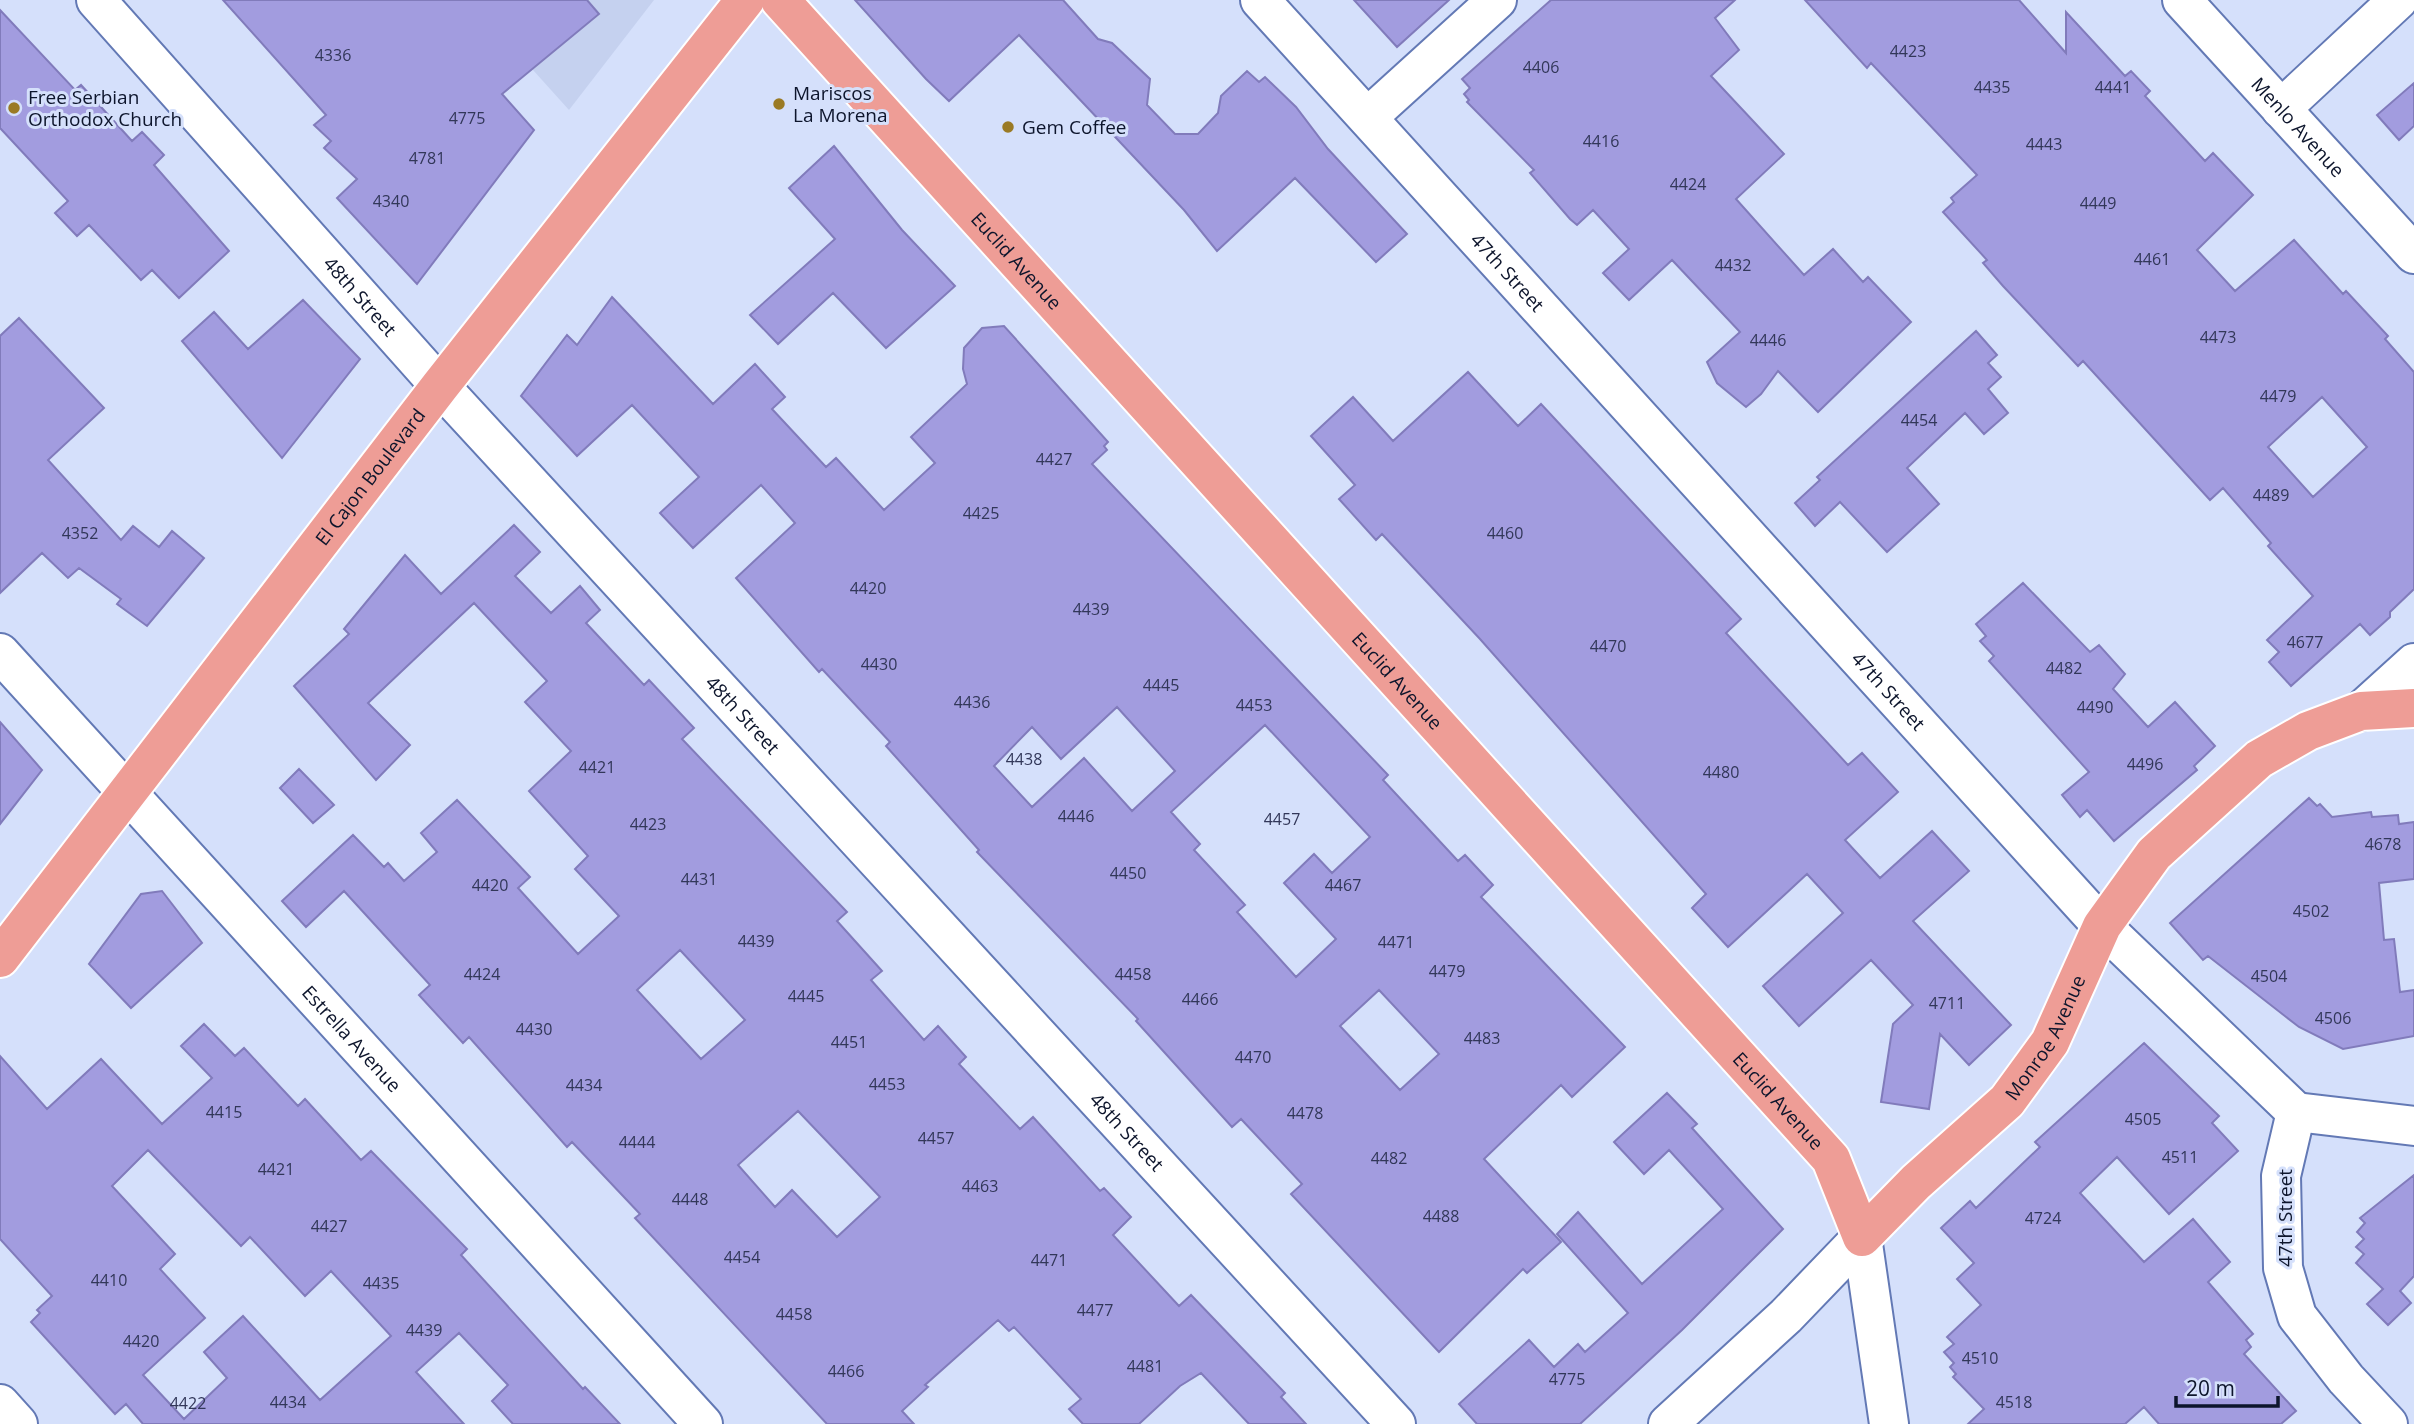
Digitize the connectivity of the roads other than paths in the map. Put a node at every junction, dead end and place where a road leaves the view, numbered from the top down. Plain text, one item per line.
1 (96, 0) edge
2 (745, 0) edge
3 (780, 0) edge
4 (1260, 0) edge
5 (1497, 0) edge
6 (2182, 0) edge
7 (2399, 0) edge
8 (2281, 109) junction
9 (1368, 117) junction
10 (2414, 254) edge
11 (440, 386) junction
12 (0, 653) edge
13 (2414, 663) edge
14 (2414, 708) edge
15 (2361, 711) junction
16 (127, 792) junction
17 (2102, 926) junction
18 (0, 958) edge
19 (2296, 1112) junction
20 (2414, 1126) edge
21 (1862, 1237) junction
22 (0, 1404) edge
23 (18, 1424) edge
24 (704, 1424) edge
25 (1396, 1424) edge
26 (1668, 1424) edge
27 (1889, 1424) edge
28 (2388, 1424) edge

1 - 11 street, 48th Street
2 - 11 main road, El Cajon Boulevard
3 - 21 main road, Euclid Avenue
4 - 9 street, 47th Street
5 - 9 street
6 - 8 street, Menlo Avenue
7 - 8 street
8 - 10 street, Menlo Avenue
9 - 17 street, 47th Street
11 - 16 main road, El Cajon Boulevard
11 - 25 street, 48th Street
12 - 16 street, Estrella Avenue
13 - 15 street, Monroe Avenue
14 - 15 main road
15 - 17 main road, Monroe Avenue
16 - 18 main road, El Cajon Boulevard
16 - 24 street, Estrella Avenue
17 - 19 street, 47th Street
17 - 21 main road, Monroe Avenue
19 - 20 street
19 - 28 street, 47th Street
21 - 26 street, Monroe Avenue
21 - 27 street, Euclid Avenue
22 - 23 street

